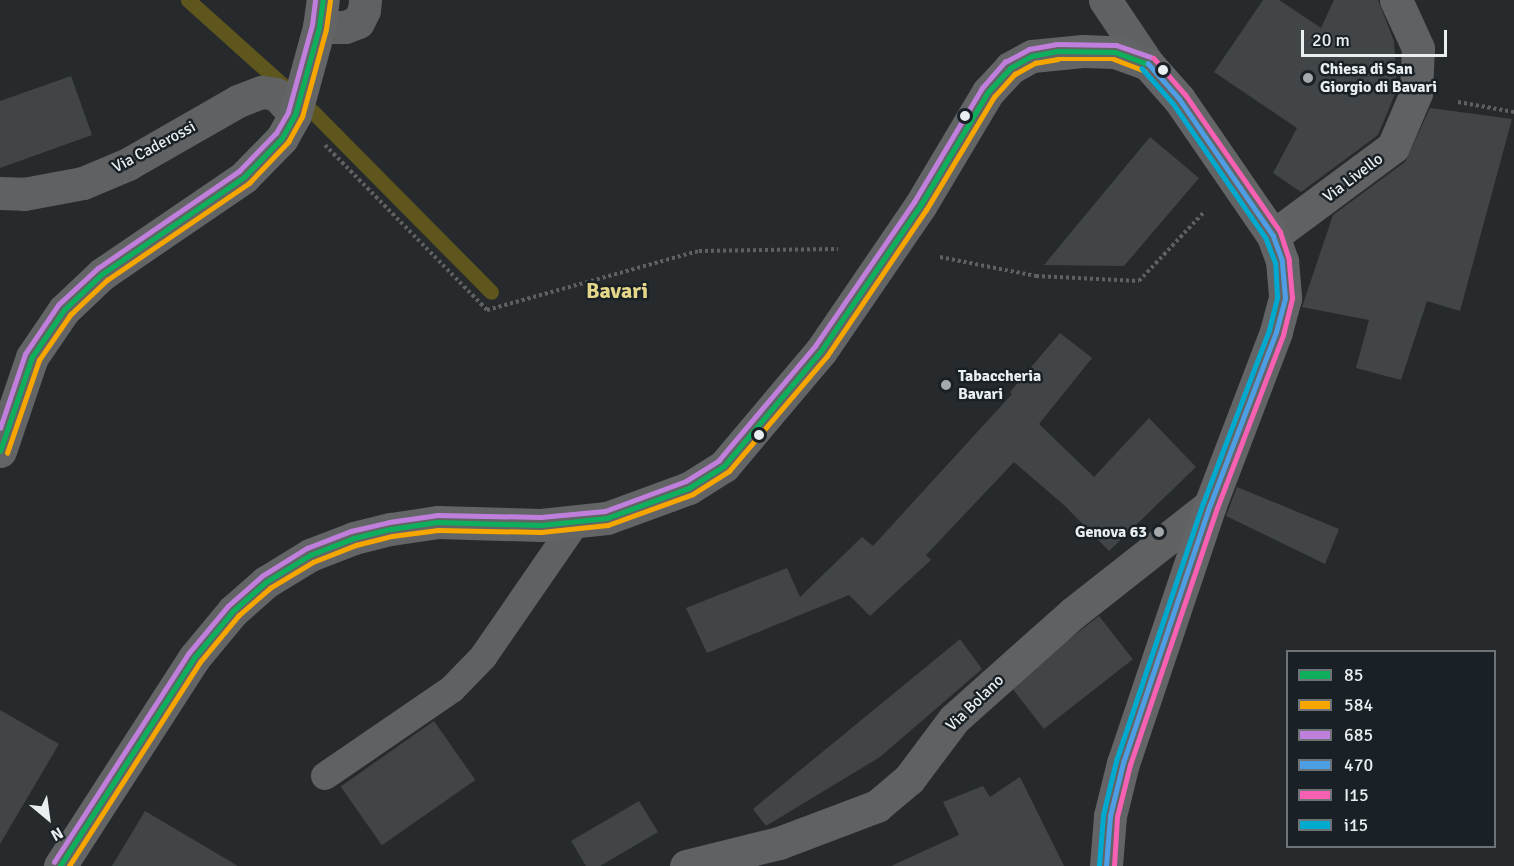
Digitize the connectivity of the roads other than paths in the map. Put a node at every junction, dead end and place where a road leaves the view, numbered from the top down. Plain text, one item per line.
1 (365, 0) edge
2 (1105, 0) edge
3 (1396, 0) edge
4 (321, 14) edge
5 (1148, 64) junction
6 (295, 115) junction
7 (0, 193) edge
8 (1273, 236) junction
9 (0, 451) edge
10 (1210, 505) junction
11 (576, 522) junction
12 (325, 776) dead end
13 (60, 866) edge
14 (686, 866) edge
15 (1106, 866) edge

1 - 4 street
2 - 5 street
3 - 8 street, Via Livello
4 - 6 street
5 - 8 street
5 - 11 street
6 - 7 street, Via Caderossi
6 - 9 street
8 - 10 street
10 - 14 street, Via Bolano
10 - 15 street
11 - 12 lane
11 - 13 street

